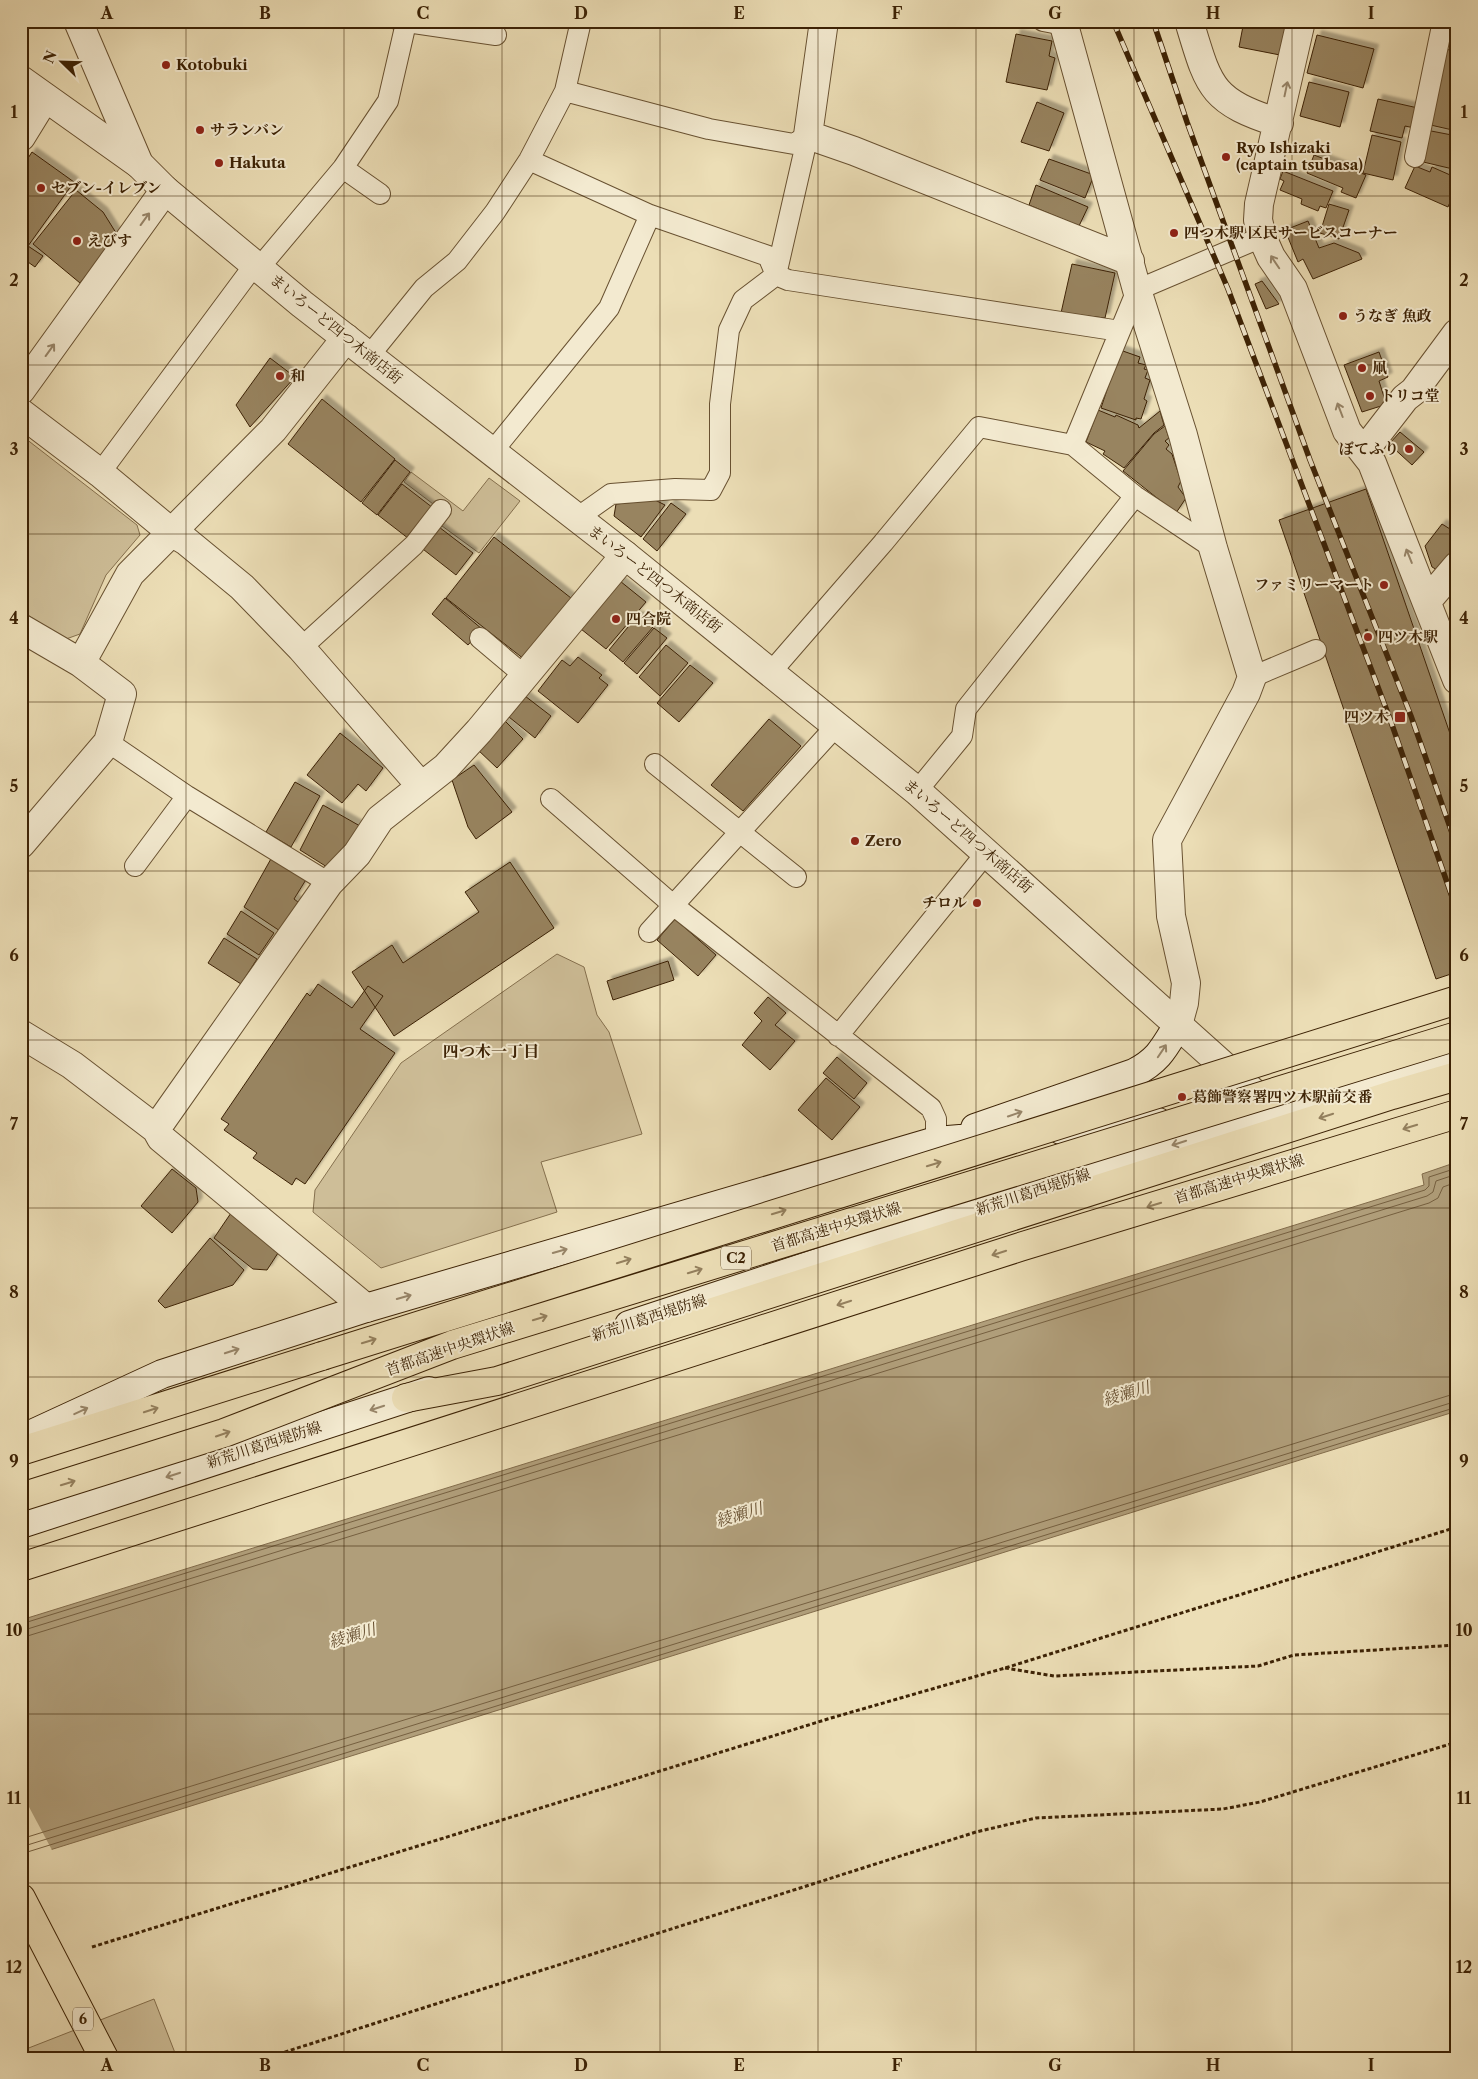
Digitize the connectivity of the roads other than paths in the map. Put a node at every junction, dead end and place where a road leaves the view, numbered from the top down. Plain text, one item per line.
1 (78, 21) edge
2 (581, 21) edge
3 (824, 21) edge
4 (1189, 21) edge
5 (1301, 21) edge
6 (1443, 21) edge
7 (403, 22) edge
8 (1057, 22) edge
9 (472, 26) edge
10 (496, 36) dead end
11 (21, 80) edge
12 (565, 91) junction
13 (45, 98) junction
14 (1279, 123) junction
15 (808, 135) junction
16 (21, 137) edge
17 (1414, 157) dead end
18 (529, 160) junction
19 (138, 164) junction
20 (344, 168) junction
21 (165, 190) junction
22 (380, 194) dead end
23 (650, 214) junction
24 (1262, 237) junction
25 (1130, 261) junction
26 (257, 266) junction
27 (776, 275) junction
28 (1138, 290) junction
29 (1120, 331) junction
30 (1457, 333) edge
31 (346, 338) junction
32 (368, 356) junction
33 (21, 390) edge
34 (21, 413) edge
35 (1073, 445) junction
36 (1364, 451) junction
37 (492, 452) junction
38 (100, 473) junction
39 (1135, 496) junction
40 (441, 510) dead end
41 (577, 518) junction
42 (171, 532) junction
43 (1213, 548) junction
44 (625, 555) junction
45 (1457, 566) edge
46 (1419, 606) junction
47 (21, 628) edge
48 (480, 638) dead end
49 (301, 648) junction
50 (1316, 650) dead end
51 (81, 663) junction
52 (771, 672) junction
53 (526, 677) junction
54 (1252, 677) junction
55 (1457, 680) edge
56 (837, 725) junction
57 (108, 742) junction
58 (655, 764) dead end
59 (420, 786) junction
60 (917, 791) junction
61 (187, 796) junction
62 (551, 799) dead end
63 (738, 833) junction
64 (21, 844) edge
65 (987, 852) junction
66 (135, 866) dead end
67 (796, 877) dead end
68 (328, 883) junction
69 (674, 904) junction
70 (649, 932) dead end
71 (1457, 1000) edge
72 (1178, 1024) junction
73 (21, 1034) edge
74 (838, 1036) junction
75 (1457, 1036) edge
76 (1457, 1054) edge
77 (1457, 1076) edge
78 (1276, 1112) junction
79 (1457, 1114) edge
80 (156, 1130) junction
81 (936, 1141) junction
82 (366, 1308) junction
83 (406, 1398) junction
84 (21, 1439) edge
85 (21, 1451) edge
86 (21, 1497) edge
87 (21, 1524) edge
88 (21, 1567) edge
89 (21, 1898) edge
90 (104, 2058) edge

1 - 19 street, まいろーど四つ木商店街
2 - 12 lane
3 - 15 street
4 - 14 street
14 -> 5 street
6 - 17 lane
7 - 9 lane
7 - 20 lane
8 - 25 street
9 - 10 lane
11 - 13 street
12 - 15 lane
12 - 18 lane
13 - 16 street
13 - 19 street
14 - 24 street
15 - 25 street
15 - 27 lane
18 - 23 lane
18 - 32 lane
19 - 21 street, まいろーど四つ木商店街
20 - 22 lane
20 - 26 lane
21 - 26 street, まいろーど四つ木商店街
33 -> 21 street
23 - 27 lane
23 - 37 lane
24 - 28 lane
36 -> 24 street
25 - 28 street
26 - 31 street, まいろーど四つ木商店街
26 - 38 lane
27 - 29 lane
27 - 41 lane
28 - 29 lane
28 - 43 street
29 - 35 lane
30 - 36 street
31 - 32 street, まいろーど四つ木商店街
31 - 42 street
32 - 37 street, まいろーど四つ木商店街
34 - 38 street
35 - 39 lane
35 - 52 lane
46 -> 36 street
37 - 41 street, まいろーど四つ木商店街
38 - 42 street
39 - 43 lane
39 - 60 lane
40 - 49 lane
41 - 44 street, まいろーど四つ木商店街
42 - 49 street
42 - 51 street
43 - 54 street
44 - 52 street, まいろーど四つ木商店街
44 - 53 street
45 - 46 street
46 - 55 street
47 - 51 street
48 - 53 lane
49 - 59 street
50 - 54 lane
51 - 57 street
52 - 56 street, まいろーど四つ木商店街
53 - 59 street
54 - 72 street, 新荒川葛西堤防線
56 - 60 street, まいろーど四つ木商店街
56 - 63 lane
57 - 61 lane
57 - 64 street
58 - 63 lane
59 - 68 street
60 - 65 street, まいろーど四つ木商店街
61 - 66 lane
61 - 68 lane
62 - 69 lane
63 - 67 lane
63 - 69 lane
65 - 72 street, まいろーど四つ木商店街
65 - 74 lane
68 - 80 street
69 - 70 lane
69 - 74 lane
85 -> 71 highway, bridge
72 - 78 street, まいろーど四つ木商店街
81 -> 72 street, 新荒川葛西堤防線
73 - 80 street
74 - 81 lane
86 -> 75 highway, 首都高速中央環状線 / C2, bridge
76 - 78 street, 新荒川葛西堤防線
77 -> 83 highway
78 - 81 street, 新荒川葛西堤防線
78 -> 83 street, 新荒川葛西堤防線
79 -> 88 highway, 首都高速中央環状線
80 - 82 street
82 -> 81 street, 新荒川葛西堤防線
84 -> 82 street, 新荒川葛西堤防線
83 -> 87 street, 新荒川葛西堤防線
89 - 90 highway, 6

